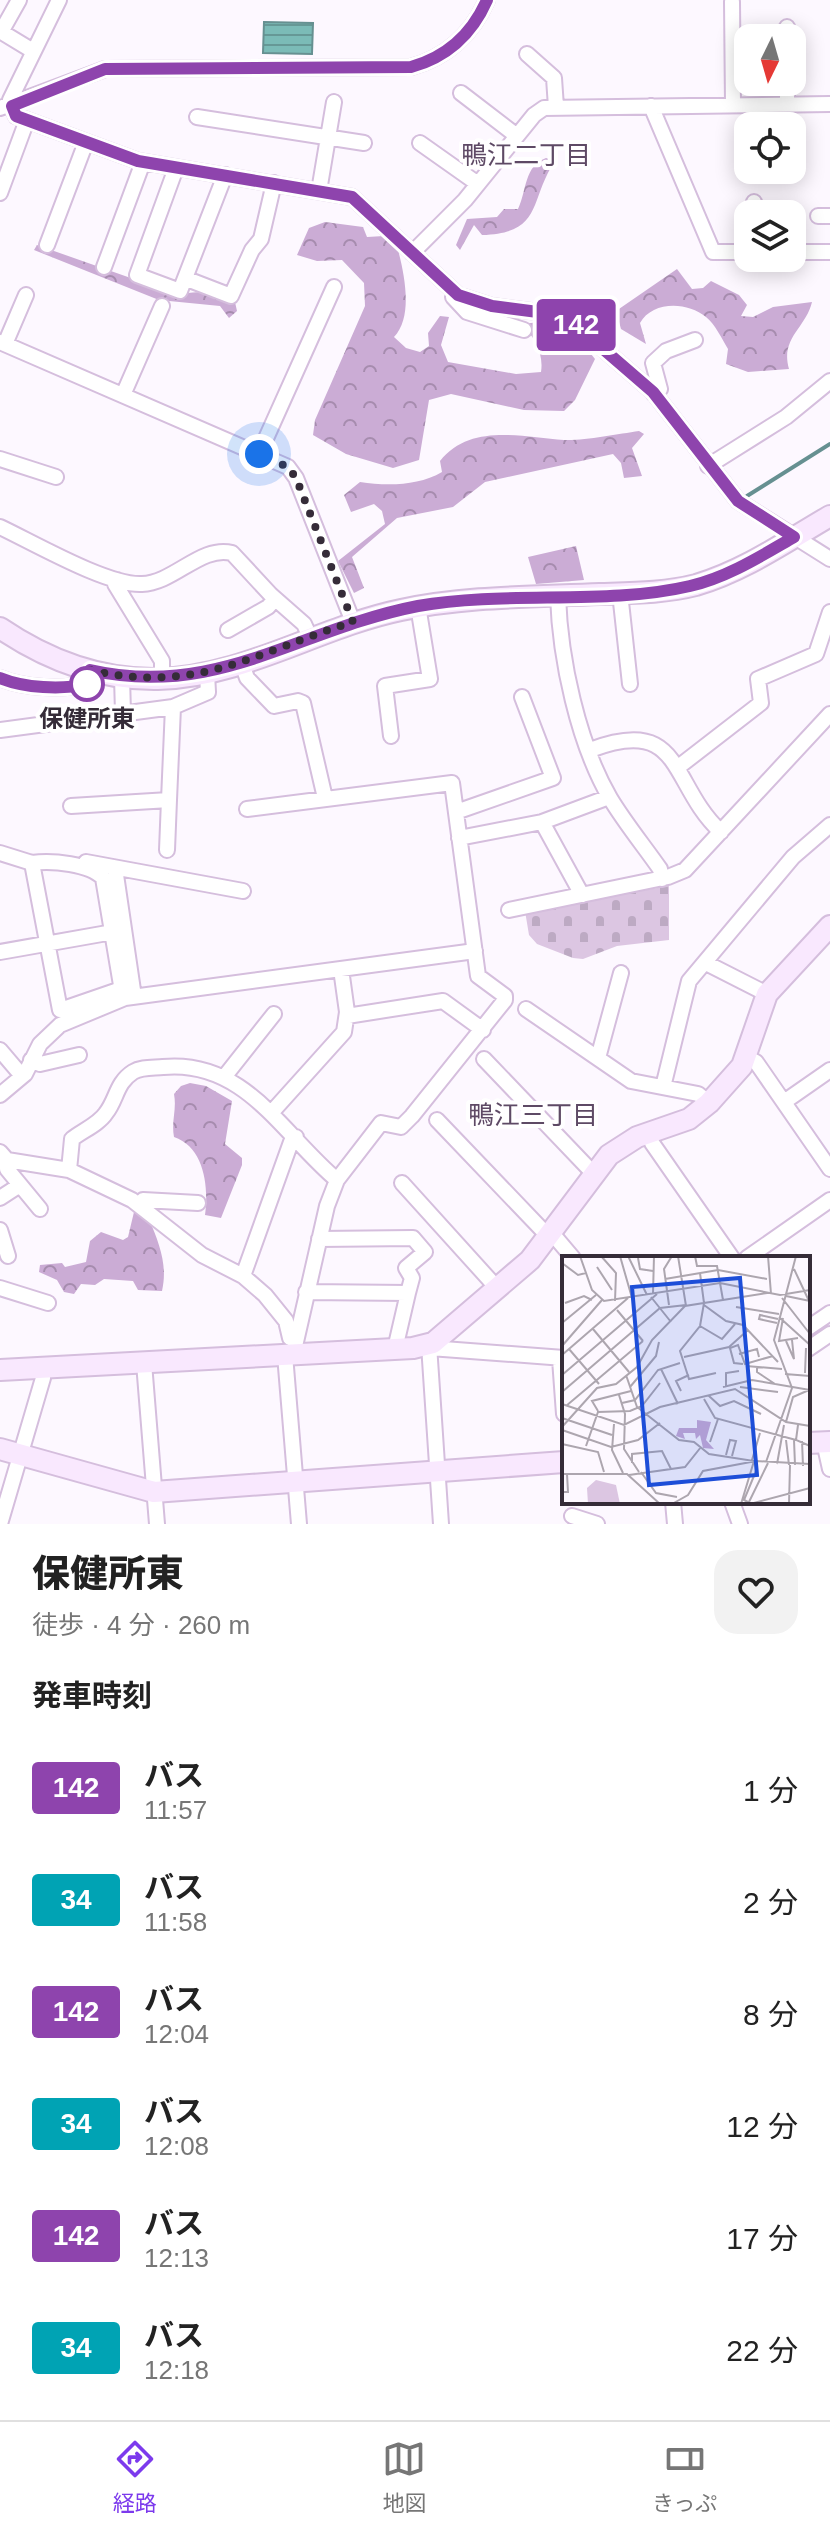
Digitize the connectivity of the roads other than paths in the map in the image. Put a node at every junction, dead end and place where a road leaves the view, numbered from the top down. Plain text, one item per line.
1 (19, 0) edge
2 (59, 0) edge
3 (487, 0) edge
4 (732, 2) dead end
5 (1, 32) edge
6 (33, 51) junction
7 (527, 54) dead end
8 (461, 93) dead end
9 (787, 96) edge
10 (334, 102) dead end
11 (733, 104) junction
12 (787, 104) junction
13 (830, 104) edge
14 (651, 106) junction
15 (6, 107) edge
16 (556, 107) junction
17 (197, 117) dead end
18 (27, 120) junction
19 (517, 136) junction
20 (328, 138) junction
21 (86, 142) junction
22 (364, 143) dead end
23 (420, 143) dead end
24 (143, 162) junction
25 (176, 168) junction
26 (225, 175) junction
27 (274, 183) junction
28 (478, 184) junction
29 (319, 191) junction
30 (0, 193) edge
31 (47, 245) dead end
32 (734, 252) edge
33 (806, 252) edge
34 (830, 252) edge
35 (412, 253) junction
36 (104, 267) dead end
37 (187, 279) junction
38 (334, 287) dead end
39 (456, 293) junction
40 (26, 295) dead end
41 (162, 306) dead end
42 (524, 330) dead end
43 (695, 340) dead end
44 (2, 343) edge
45 (827, 390) edge
46 (654, 394) junction
47 (123, 395) junction
48 (259, 454) junction
49 (0, 459) edge
50 (708, 466) junction
51 (56, 477) dead end
52 (830, 516) edge
53 (0, 527) edge
54 (794, 537) junction
55 (830, 559) edge
56 (117, 580) junction
57 (620, 593) junction
58 (558, 596) junction
59 (275, 599) junction
60 (418, 606) junction
61 (830, 612) edge
62 (353, 622) junction
63 (0, 628) edge
64 (228, 630) dead end
65 (310, 637) junction
66 (242, 664) junction
67 (90, 670) junction
68 (207, 674) junction
69 (122, 677) junction
70 (0, 678) edge
71 (162, 679) junction
72 (630, 684) dead end
73 (522, 697) dead end
74 (173, 707) junction
75 (123, 713) junction
76 (830, 714) edge
77 (0, 730) edge
78 (391, 736) dead end
79 (590, 750) junction
80 (677, 768) junction
81 (609, 797) junction
82 (325, 798) junction
83 (169, 800) junction
84 (71, 806) dead end
85 (247, 809) dead end
86 (456, 812) junction
87 (542, 822) junction
88 (830, 825) edge
89 (721, 832) junction
90 (459, 838) junction
91 (0, 848) edge
92 (167, 850) dead end
93 (32, 863) junction
94 (115, 868) junction
95 (662, 879) junction
96 (243, 891) dead end
97 (582, 895) junction
98 (509, 910) dead end
99 (830, 926) edge
100 (113, 932) junction
101 (47, 944) junction
102 (475, 951) junction
103 (0, 952) edge
104 (706, 963) junction
105 (341, 969) junction
106 (621, 973) dead end
107 (767, 994) junction
108 (134, 997) junction
109 (526, 1009) dead end
110 (274, 1014) dead end
111 (347, 1016) junction
112 (483, 1030) junction
113 (0, 1050) edge
114 (79, 1055) dead end
115 (746, 1057) junction
116 (598, 1058) junction
117 (484, 1059) dead end
118 (31, 1060) junction
119 (17, 1070) dead end
120 (830, 1070) edge
121 (225, 1076) junction
122 (663, 1087) junction
123 (0, 1095) edge
124 (784, 1102) junction
125 (709, 1103) junction
126 (272, 1112) junction
127 (437, 1120) dead end
128 (649, 1132) junction
129 (296, 1137) junction
130 (3, 1156) edge
131 (830, 1169) edge
132 (69, 1170) junction
133 (593, 1173) junction
134 (337, 1180) junction
135 (402, 1183) dead end
136 (20, 1185) junction
137 (0, 1198) edge
138 (830, 1200) edge
139 (198, 1203) dead end
140 (139, 1205) junction
141 (40, 1209) dead end
142 (0, 1230) edge
143 (550, 1234) junction
144 (319, 1239) junction
145 (8, 1256) dead end
146 (571, 1256) edge
147 (731, 1256) edge
148 (750, 1256) edge
149 (243, 1276) junction
150 (0, 1288) edge
151 (497, 1288) junction
152 (306, 1292) junction
153 (408, 1293) junction
154 (48, 1303) dead end
155 (830, 1313) edge
156 (810, 1327) edge
157 (830, 1334) edge
158 (430, 1346) junction
159 (810, 1348) edge
160 (395, 1349) junction
161 (291, 1350) junction
162 (562, 1359) edge
163 (144, 1363) junction
164 (42, 1369) junction
165 (0, 1370) edge
166 (821, 1442) edge
167 (0, 1449) edge
168 (20, 1455) junction
169 (562, 1462) edge
170 (830, 1469) edge
171 (438, 1471) junction
172 (295, 1482) junction
173 (154, 1492) junction
174 (673, 1504) edge
175 (733, 1504) edge
176 (572, 1514) edge
177 (0, 1524) edge
178 (157, 1524) edge
179 (299, 1524) edge
180 (441, 1524) edge
181 (597, 1524) edge
182 (675, 1524) edge
183 (740, 1524) edge

1 - 5 street
2 - 6 street
3 - 15 street
4 - 11 street
5 - 6 street
6 - 15 street
7 - 16 street
8 - 19 street
9 - 12 street
10 - 20 street
11 - 12 street
11 - 14 street
12 - 13 street
14 - 16 street
14 - 32 street
15 - 18 street
16 - 19 street
17 - 20 street
18 - 21 street
18 - 30 street
19 - 28 street
20 - 22 street
20 - 29 street
21 - 24 street
21 - 31 street
23 - 28 street
24 - 25 street
24 - 36 street
25 - 26 street
25 - 37 street
26 - 27 street
26 - 37 street
27 - 29 street
27 - 37 street
28 - 35 street
29 - 35 street
33 - 34 street
35 - 39 street
38 - 48 street
39 - 42 street
39 - 46 street
40 - 44 street
41 - 47 street
43 - 46 street
44 - 47 street
45 - 50 street
46 - 50 street
47 - 48 street
48 - 62 street
49 - 51 street
50 - 54 street
52 - 54 street
53 - 56 street
54 - 55 street
54 - 57 street
56 - 59 street
56 - 71 street
57 - 58 street
57 - 72 street
58 - 60 street
58 - 79 street
59 - 64 street
59 - 65 street
60 - 62 street
60 - 78 street
61 - 80 street
62 - 65 street
63 - 67 street
65 - 66 street
66 - 68 street
66 - 82 street
67 - 69 street
67 - 70 street
68 - 71 street
68 - 74 street
69 - 71 street
69 - 75 street
73 - 86 street
74 - 75 street
74 - 83 street
75 - 77 street
76 - 89 street
79 - 80 street
79 - 81 street
80 - 89 street
81 - 87 street
81 - 95 street
82 - 85 street
82 - 86 street
83 - 84 street
83 - 92 street
86 - 90 street
87 - 90 street
87 - 97 street
88 - 104 street
89 - 95 street
90 - 102 street
91 - 93 street
91 - 94 street
93 - 100 street
93 - 101 street
94 - 96 street
94 - 108 street
95 - 97 street
97 - 98 street
99 - 107 street
100 - 101 street
100 - 101 street
101 - 103 street
102 - 105 street
102 - 112 street
104 - 107 street
104 - 122 street
105 - 108 street
105 - 111 street
106 - 116 street
107 - 115 street
108 - 118 street
109 - 116 street
110 - 121 street
111 - 112 street
111 - 126 street
112 - 134 street
113 - 119 street
114 - 118 street
115 - 124 street
115 - 125 street
116 - 122 street
117 - 133 street
118 - 123 street
120 - 124 street
121 - 126 street
121 - 132 street
122 - 125 street
124 - 131 street
125 - 128 street
126 - 129 street
127 - 143 street
128 - 133 street
128 - 147 street
129 - 134 street
129 - 149 street
130 - 132 street
130 - 136 street
132 - 140 street
133 - 143 street
134 - 144 street
135 - 151 street
136 - 137 street
136 - 141 street
138 - 148 street
139 - 140 street
140 - 149 street
142 - 145 street
143 - 146 street
143 - 151 street
144 - 152 street
144 - 153 street
149 - 161 street
150 - 154 street
151 - 158 street
152 - 153 street
152 - 161 street
153 - 160 street
155 - 156 street
157 - 159 street
158 - 160 street
158 - 162 street
158 - 171 street
160 - 161 street
161 - 163 street
161 - 172 street
163 - 164 street
163 - 173 street
164 - 165 street
164 - 168 street
166 - 170 street
167 - 168 street
168 - 173 street
168 - 177 street
169 - 171 street
171 - 172 street
171 - 180 street
172 - 173 street
172 - 179 street
173 - 178 street
174 - 182 street
175 - 183 street
176 - 181 street

